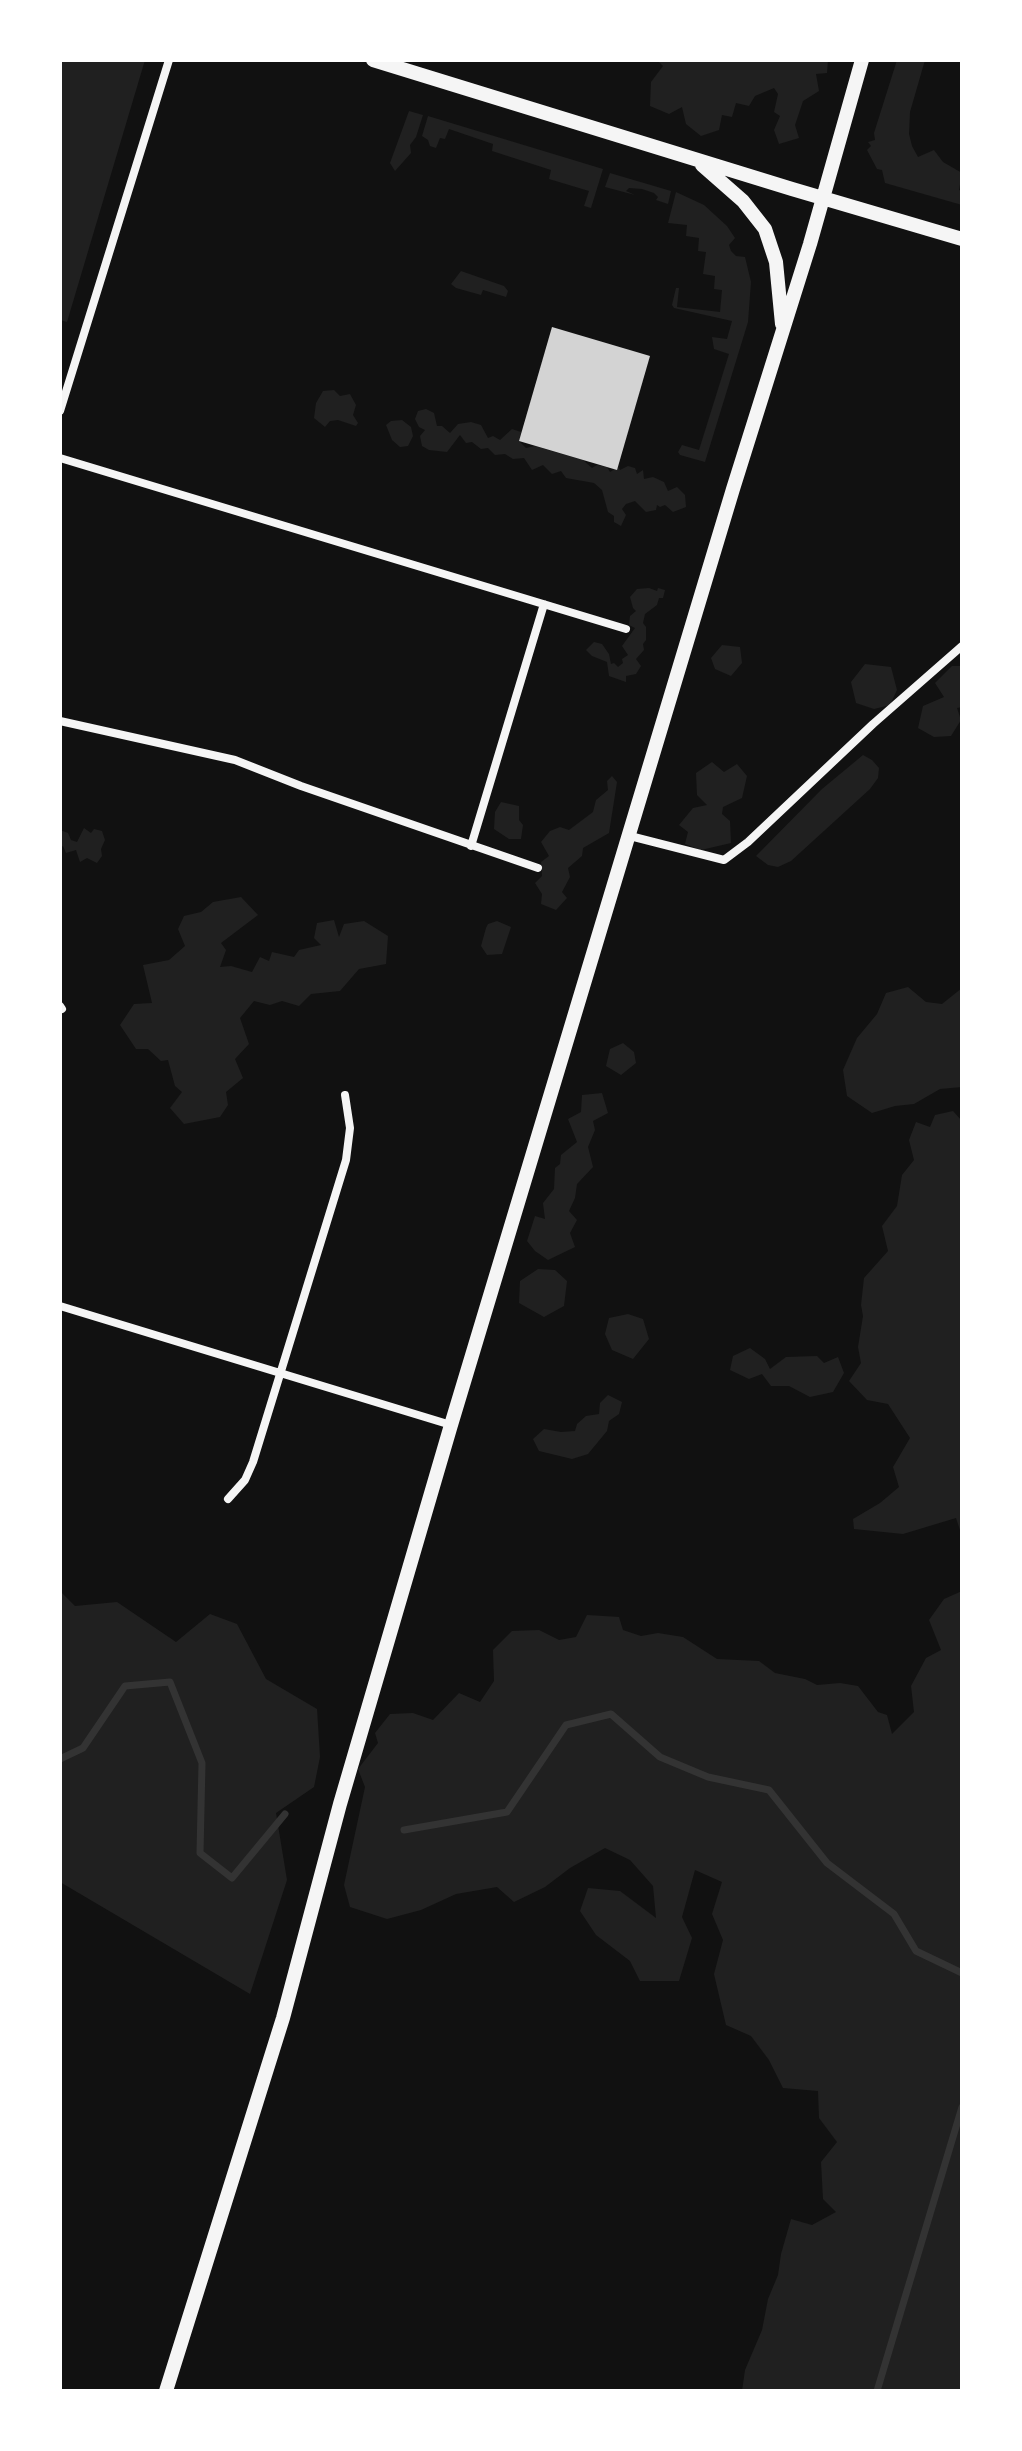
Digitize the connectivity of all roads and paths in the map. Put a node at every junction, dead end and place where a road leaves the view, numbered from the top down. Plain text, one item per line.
1 (169, 60) edge
2 (373, 60) edge
3 (862, 60) edge
4 (696, 159) junction
5 (823, 198) junction
6 (962, 239) edge
7 (782, 334) junction
8 (60, 411) edge
9 (60, 458) edge
10 (544, 604) junction
11 (626, 629) dead end
12 (962, 646) edge
13 (60, 721) edge
14 (630, 836) junction
15 (471, 846) junction
16 (538, 868) dead end
17 (345, 1095) dead end
18 (60, 1306) edge
19 (280, 1374) junction
20 (451, 1425) junction
21 (228, 1499) dead end
22 (166, 2391) edge

1 - 8 street
2 - 4 street
3 - 5 street
4 - 5 street
4 - 7 street
5 - 6 street
5 - 7 street
7 - 14 street
9 - 10 street
10 - 11 street
10 - 15 street
12 - 14 street
13 - 15 street
14 - 20 street
15 - 16 street
17 - 19 street
18 - 19 street
19 - 20 street
19 - 21 street
20 - 22 street

